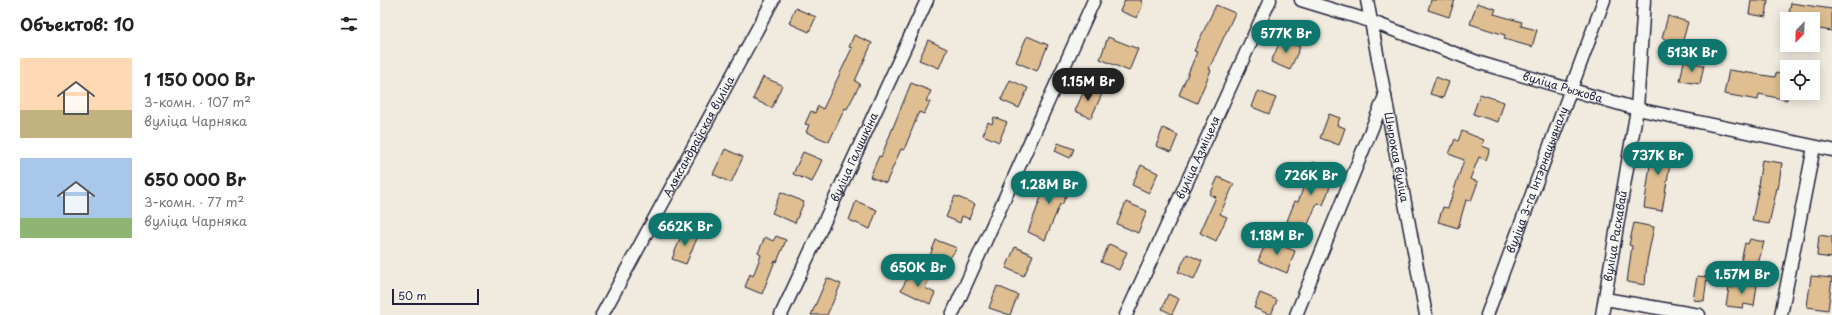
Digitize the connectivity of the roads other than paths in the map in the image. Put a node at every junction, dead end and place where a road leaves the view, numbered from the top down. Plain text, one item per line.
1 (773, 0) edge
2 (927, 0) edge
3 (1094, 0) edge
4 (1270, 0) edge
5 (1301, 0) edge
6 (1367, 0) edge
7 (1604, 0) edge
8 (1644, 0) edge
9 (1370, 21) junction
10 (1570, 89) junction
11 (1385, 96) junction
12 (1637, 109) junction
13 (1814, 147) junction
14 (1832, 150) edge
15 (1605, 299) junction
16 (602, 315) edge
17 (781, 315) edge
18 (952, 315) edge
19 (1126, 315) edge
20 (1296, 315) edge
21 (1426, 315) edge
22 (1487, 315) edge
23 (1602, 315) edge
24 (1699, 315) edge
25 (1781, 315) edge

1 - 16 street, Аляксандраўская вуліца
2 - 17 street, вуліца Галушкіна
3 - 18 street
4 - 19 street, вуліца Азміцеля
5 - 9 street, вуліца Рыжова
6 - 9 street, Шырокая вуліца
7 - 10 street, вуліца 3-га Інтэрнацыяналу
8 - 12 street, вуліца Раскавай
9 - 10 street, вуліца Рыжова
9 - 11 street, Шырокая вуліца
10 - 12 street, вуліца Рыжова
10 - 22 street, вуліца 3-га Інтэрнацыяналу
11 - 20 street
11 - 21 street, Шырокая вуліца
12 - 13 street, вуліца Рыжова
12 - 15 street, вуліца Раскавай
13 - 14 street, вуліца Рыжова
13 - 25 street
15 - 23 street, вуліца Раскавай
15 - 24 street

